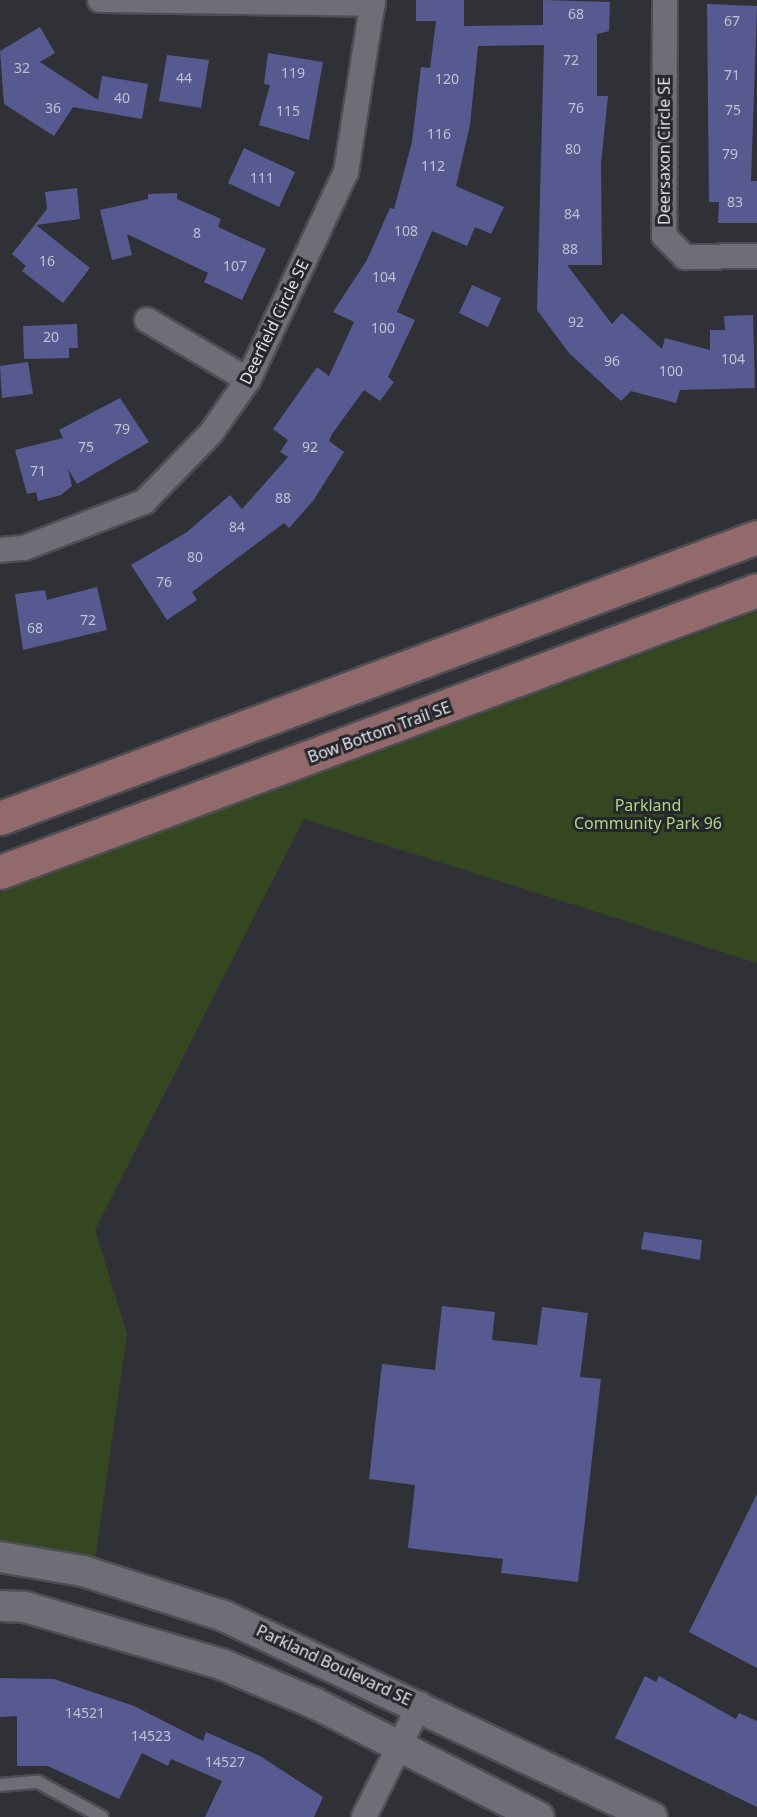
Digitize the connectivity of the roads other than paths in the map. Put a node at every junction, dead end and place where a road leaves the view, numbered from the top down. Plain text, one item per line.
1 (100, 0) edge
2 (665, 0) edge
3 (373, 2) edge
4 (757, 256) edge
5 (147, 320) dead end
6 (248, 380) junction
7 (757, 537) edge
8 (0, 550) edge
9 (757, 590) edge
10 (0, 818) edge
11 (0, 872) edge
12 (0, 1557) edge
13 (0, 1606) edge
14 (420, 1704) junction
15 (400, 1746) junction
16 (0, 1785) edge
17 (102, 1817) edge
18 (364, 1817) edge
19 (539, 1817) edge
20 (652, 1817) edge

1 - 3 street
2 - 4 street, Deersaxon Circle SE
3 - 6 street, Deerfield Circle SE
5 - 6 street
6 - 8 street, Deerfield Circle SE
7 - 10 main road
9 - 11 main road, Bow Bottom Trail SE
12 - 14 street, Parkland Boulevard SE
13 - 15 street
14 - 15 street
14 - 20 street, Parkland Boulevard SE
15 - 18 street
15 - 19 street
16 - 17 lane

